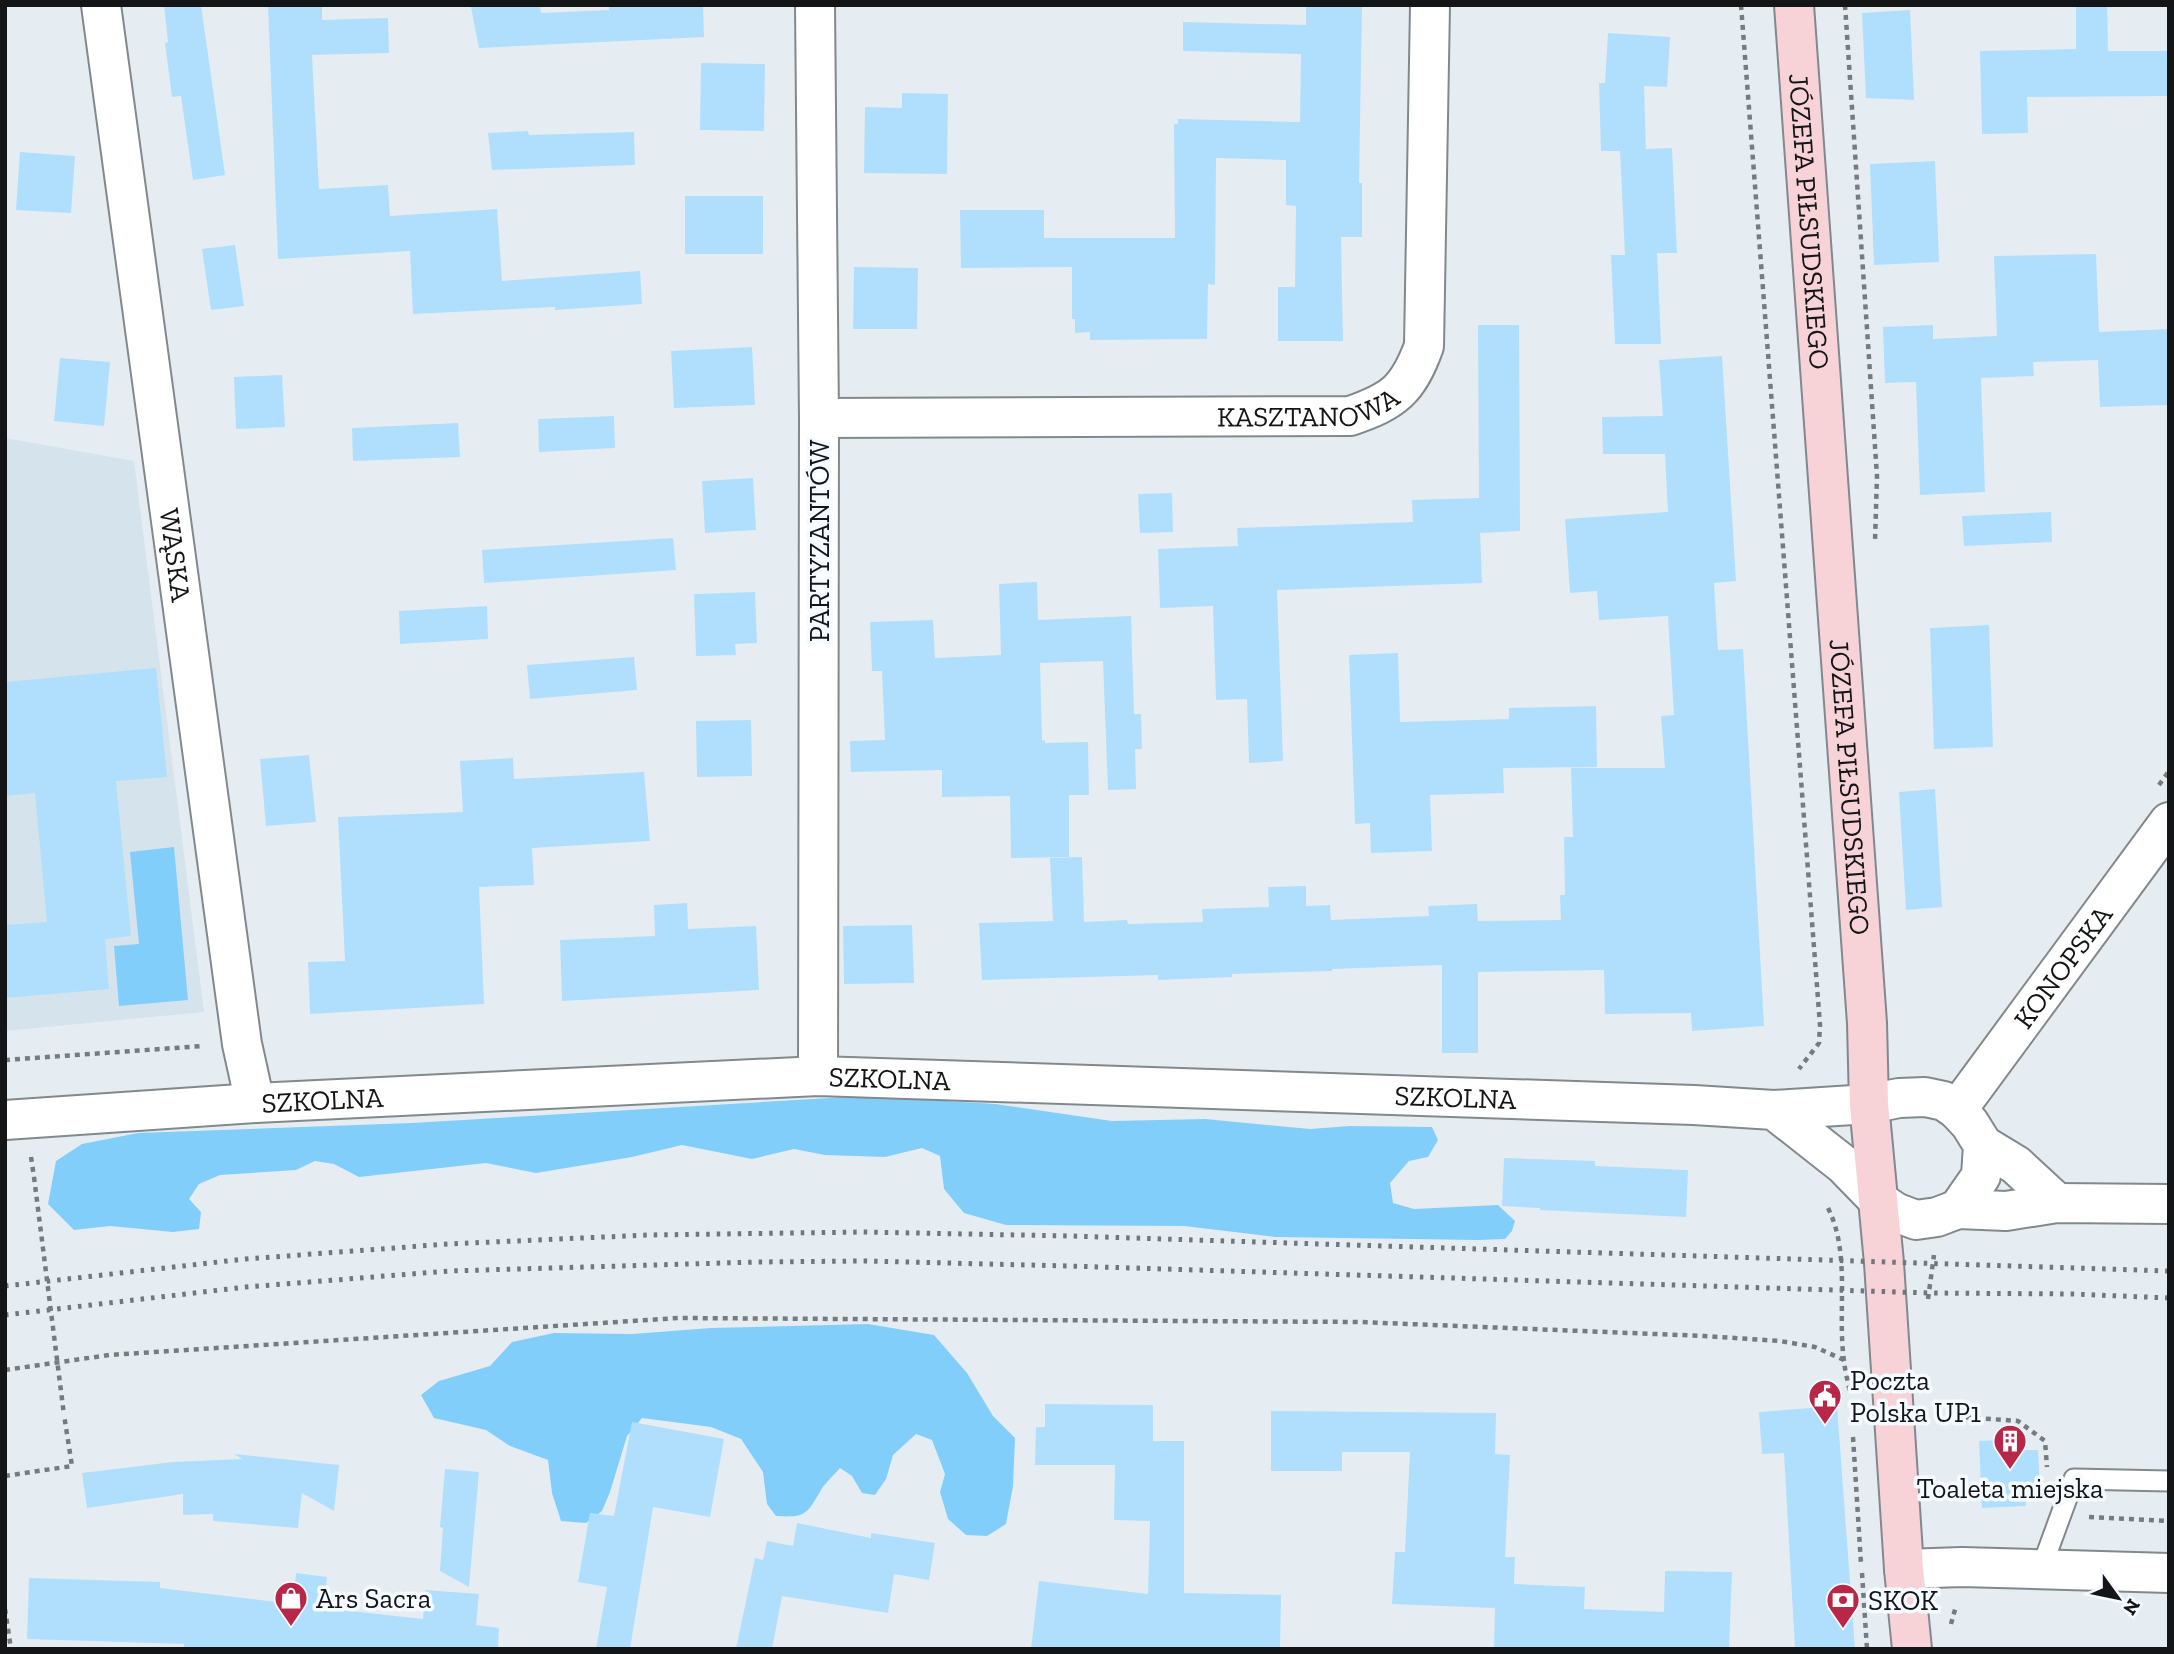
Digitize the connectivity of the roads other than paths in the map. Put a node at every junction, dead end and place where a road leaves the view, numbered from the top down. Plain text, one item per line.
1 (101, 5) edge
2 (815, 5) edge
3 (1430, 5) edge
4 (1794, 5) edge
5 (819, 418) junction
6 (2169, 822) edge
7 (818, 1076) junction
8 (255, 1103) junction
9 (1869, 1104) junction
10 (1774, 1110) junction
11 (1957, 1110) junction
12 (5, 1120) edge
13 (1983, 1145) junction
14 (1880, 1201) junction
15 (2057, 1203) junction
16 (2169, 1204) edge
17 (1958, 1209) junction
18 (2169, 1481) edge
19 (1904, 1569) junction
20 (2041, 1569) junction
21 (2169, 1573) edge
22 (1895, 1649) edge
23 (1912, 1649) edge

1 - 8 street, WĄSKA
2 - 5 street, PARTYZANTÓW
3 - 5 street, KASZTANOWA
4 - 9 main road, JÓZEFA PIŁSUDSKIEGO
5 - 7 street, PARTYZANTÓW
6 - 11 street, KONOPSKA
7 - 8 street, SZKOLNA
7 - 10 street, SZKOLNA
8 - 12 street, SZKOLNA
9 - 10 street, SZKOLNA
9 - 11 street
9 - 14 main road, JÓZEFA PIŁSUDSKIEGO
10 - 14 street
11 - 13 street
13 - 15 street
13 - 17 street
14 - 17 street
14 - 19 main road, JÓZEFA PIŁSUDSKIEGO
15 - 16 street
15 - 17 street
18 - 20 lane
19 - 20 street
19 - 22 main road, JÓZEFA PIŁSUDSKIEGO
19 - 23 main road, JÓZEFA PIŁSUDSKIEGO
20 - 21 street

